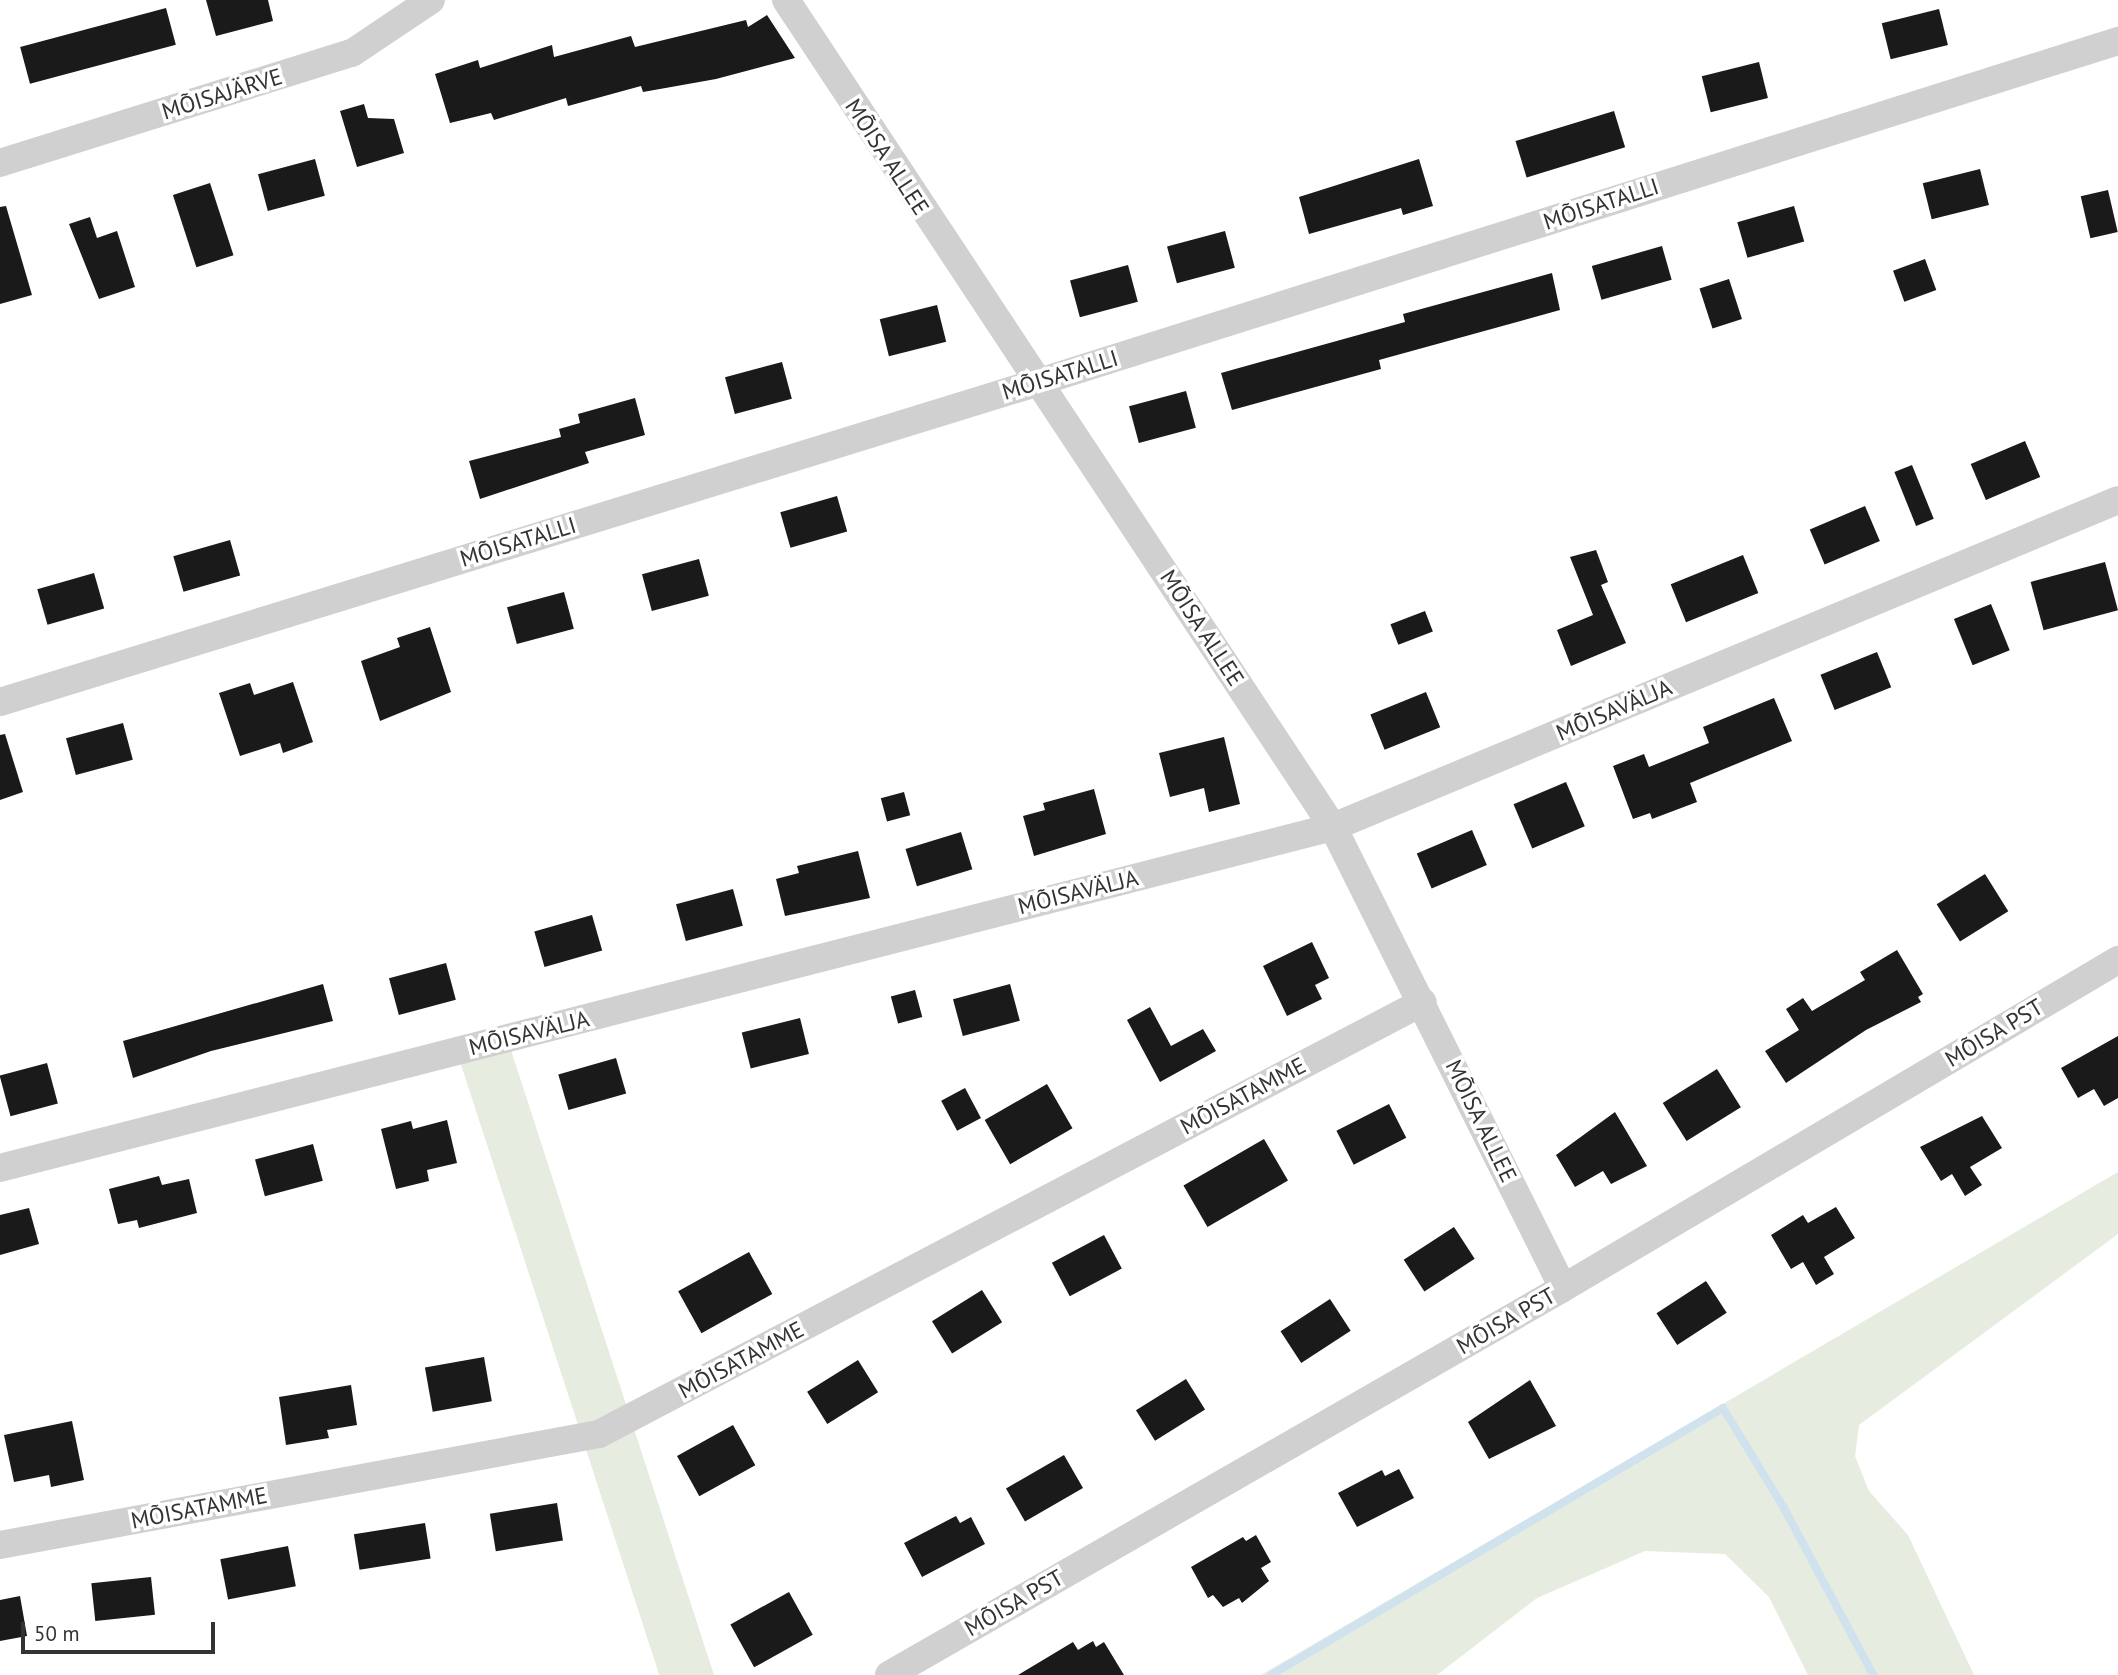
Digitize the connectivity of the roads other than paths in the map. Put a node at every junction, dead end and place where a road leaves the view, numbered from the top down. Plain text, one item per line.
1 (431, 0) edge
2 (786, 0) edge
3 (2118, 41) edge
4 (0, 163) edge
5 (1039, 382) junction
6 (2118, 500) edge
7 (0, 702) edge
8 (1333, 827) junction
9 (2118, 960) edge
10 (1423, 1002) junction
11 (0, 1168) edge
12 (1563, 1288) junction
13 (0, 1545) edge
14 (889, 1675) edge

1 - 4 street, MÕISAJÄRVE
2 - 5 street, MÕISA ALLEE
3 - 5 street, MÕISATALLI
5 - 7 street, MÕISATALLI
5 - 8 street, MÕISA ALLEE
6 - 8 street, MÕISAVÄLJA
8 - 10 street, MÕISA ALLEE
8 - 11 street, MÕISAVÄLJA
9 - 12 street, MÕISA PST
10 - 12 street, MÕISA ALLEE
10 - 13 street, MÕISATAMME
12 - 14 street, MÕISA PST

